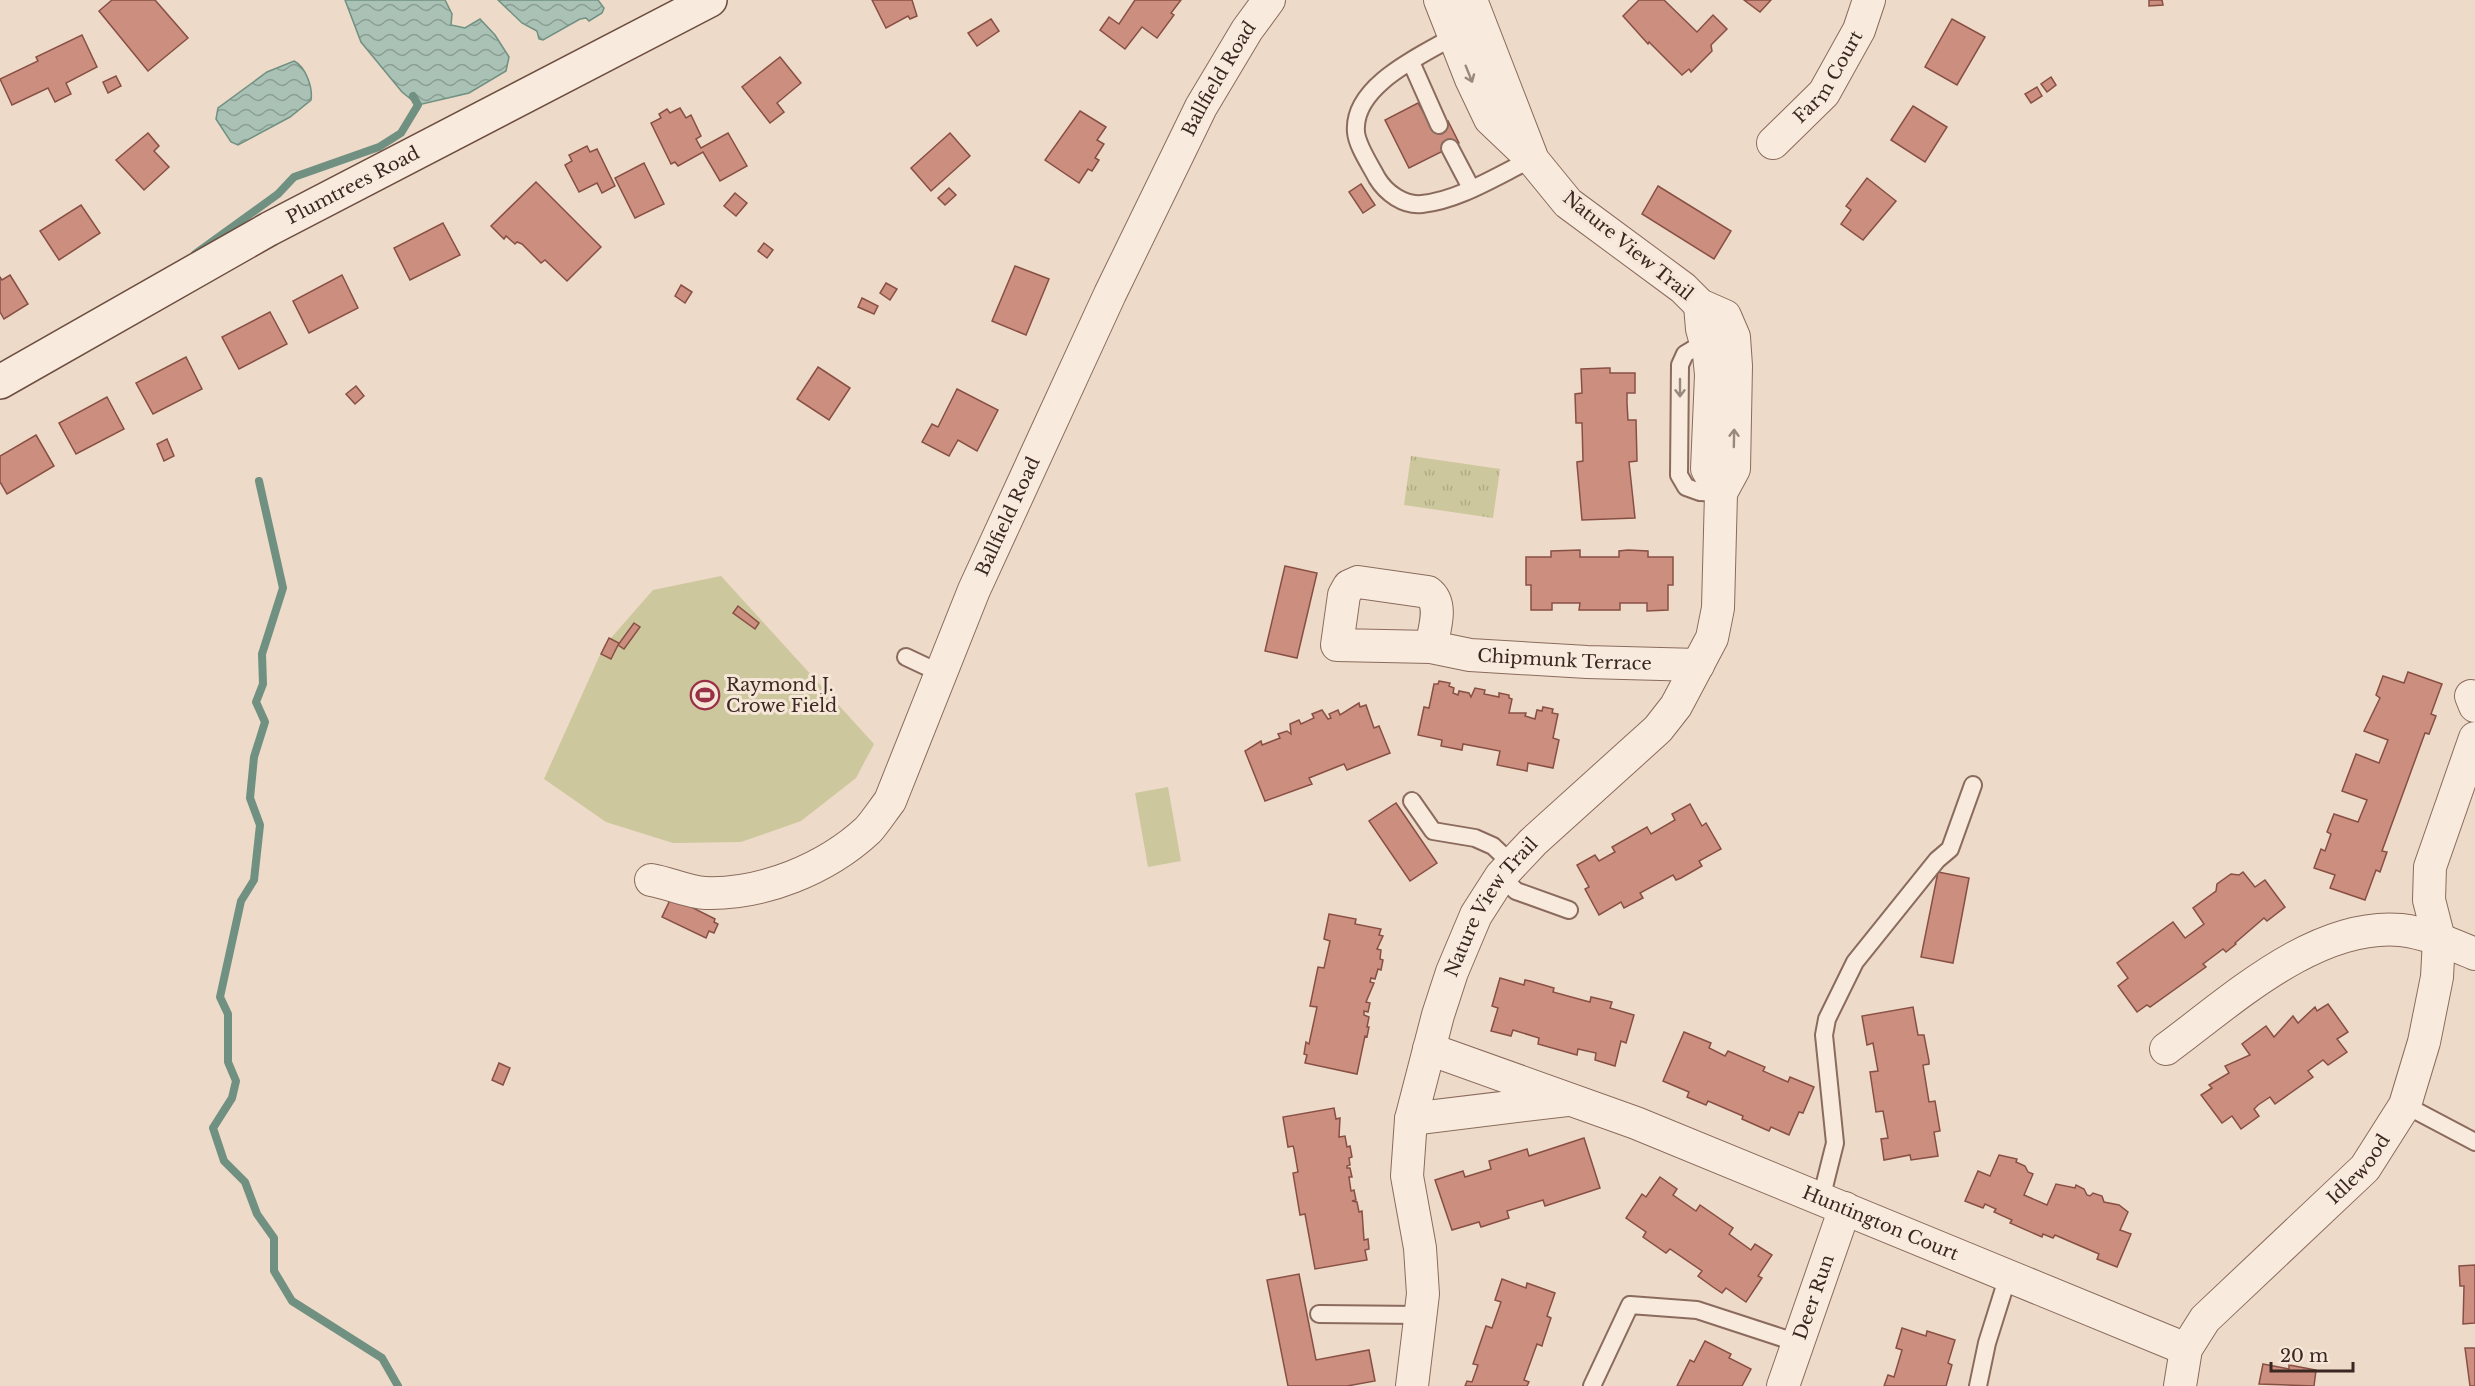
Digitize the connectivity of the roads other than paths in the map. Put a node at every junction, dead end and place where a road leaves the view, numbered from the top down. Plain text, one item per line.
1 (710, 0) edge
2 (1269, 0) edge
3 (1440, 0) edge
4 (1869, 0) edge
5 (1468, 20) edge
6 (1411, 62) junction
7 (1439, 125) dead end
8 (1773, 143) dead end
9 (1450, 148) dead end
10 (1532, 159) junction
11 (1471, 188) junction
12 (1700, 304) junction
13 (0, 382) edge
14 (1721, 493) junction
15 (1431, 647) dead end
16 (906, 657) dead end
17 (1698, 665) junction
18 (939, 673) junction
19 (2475, 738) edge
20 (1973, 785) dead end
21 (1412, 801) dead end
22 (1507, 870) junction
23 (651, 880) dead end
24 (1569, 910) dead end
25 (2439, 939) junction
26 (2475, 954) edge
27 (1429, 1049) junction
28 (2166, 1049) dead end
29 (1574, 1099) junction
30 (2405, 1105) junction
31 (1411, 1119) junction
32 (2475, 1142) edge
33 (1833, 1203) junction
34 (2008, 1276) junction
35 (1320, 1314) dead end
36 (1420, 1316) junction
37 (1798, 1343) junction
38 (2186, 1349) junction
39 (1412, 1386) edge
40 (1592, 1386) edge
41 (1783, 1386) edge
42 (1978, 1386) edge
43 (2180, 1386) edge

1 - 13 main road, Plumtrees Road
2 - 18 street, Ballfield Road
3 - 5 street, Nature View Trail
4 - 8 street, Farm Court
5 - 6 lane
5 - 10 street, Nature View Trail
6 - 7 lane
6 - 11 lane
9 - 11 lane
10 - 11 lane
10 - 12 street, Nature View Trail
12 -> 14 street, Nature View Trail
14 -> 12 street, Nature View Trail
14 - 17 street, Nature View Trail
15 - 17 street, Chipmunk Terrace
16 - 18 lane
17 - 22 street, Nature View Trail
18 - 23 street, Ballfield Road
19 - 25 street, Idlewood
20 - 33 lane
21 - 22 lane
22 - 24 lane
22 - 27 street, Nature View Trail
25 - 26 street
25 - 28 street
25 - 30 street, Idlewood
27 - 29 street, Huntington Court
27 - 31 street, Nature View Trail
29 - 31 street, Huntington Court
29 - 33 street, Huntington Court
30 - 32 lane
30 - 38 street, Idlewood
31 - 36 street, Nature View Trail
33 - 34 street, Huntington Court
33 - 37 street, Deer Run
34 - 38 street, Huntington Court
34 - 42 lane
35 - 36 lane
36 - 39 street, Nature View Trail
37 - 40 lane
37 - 41 street, Deer Run
38 - 43 street

